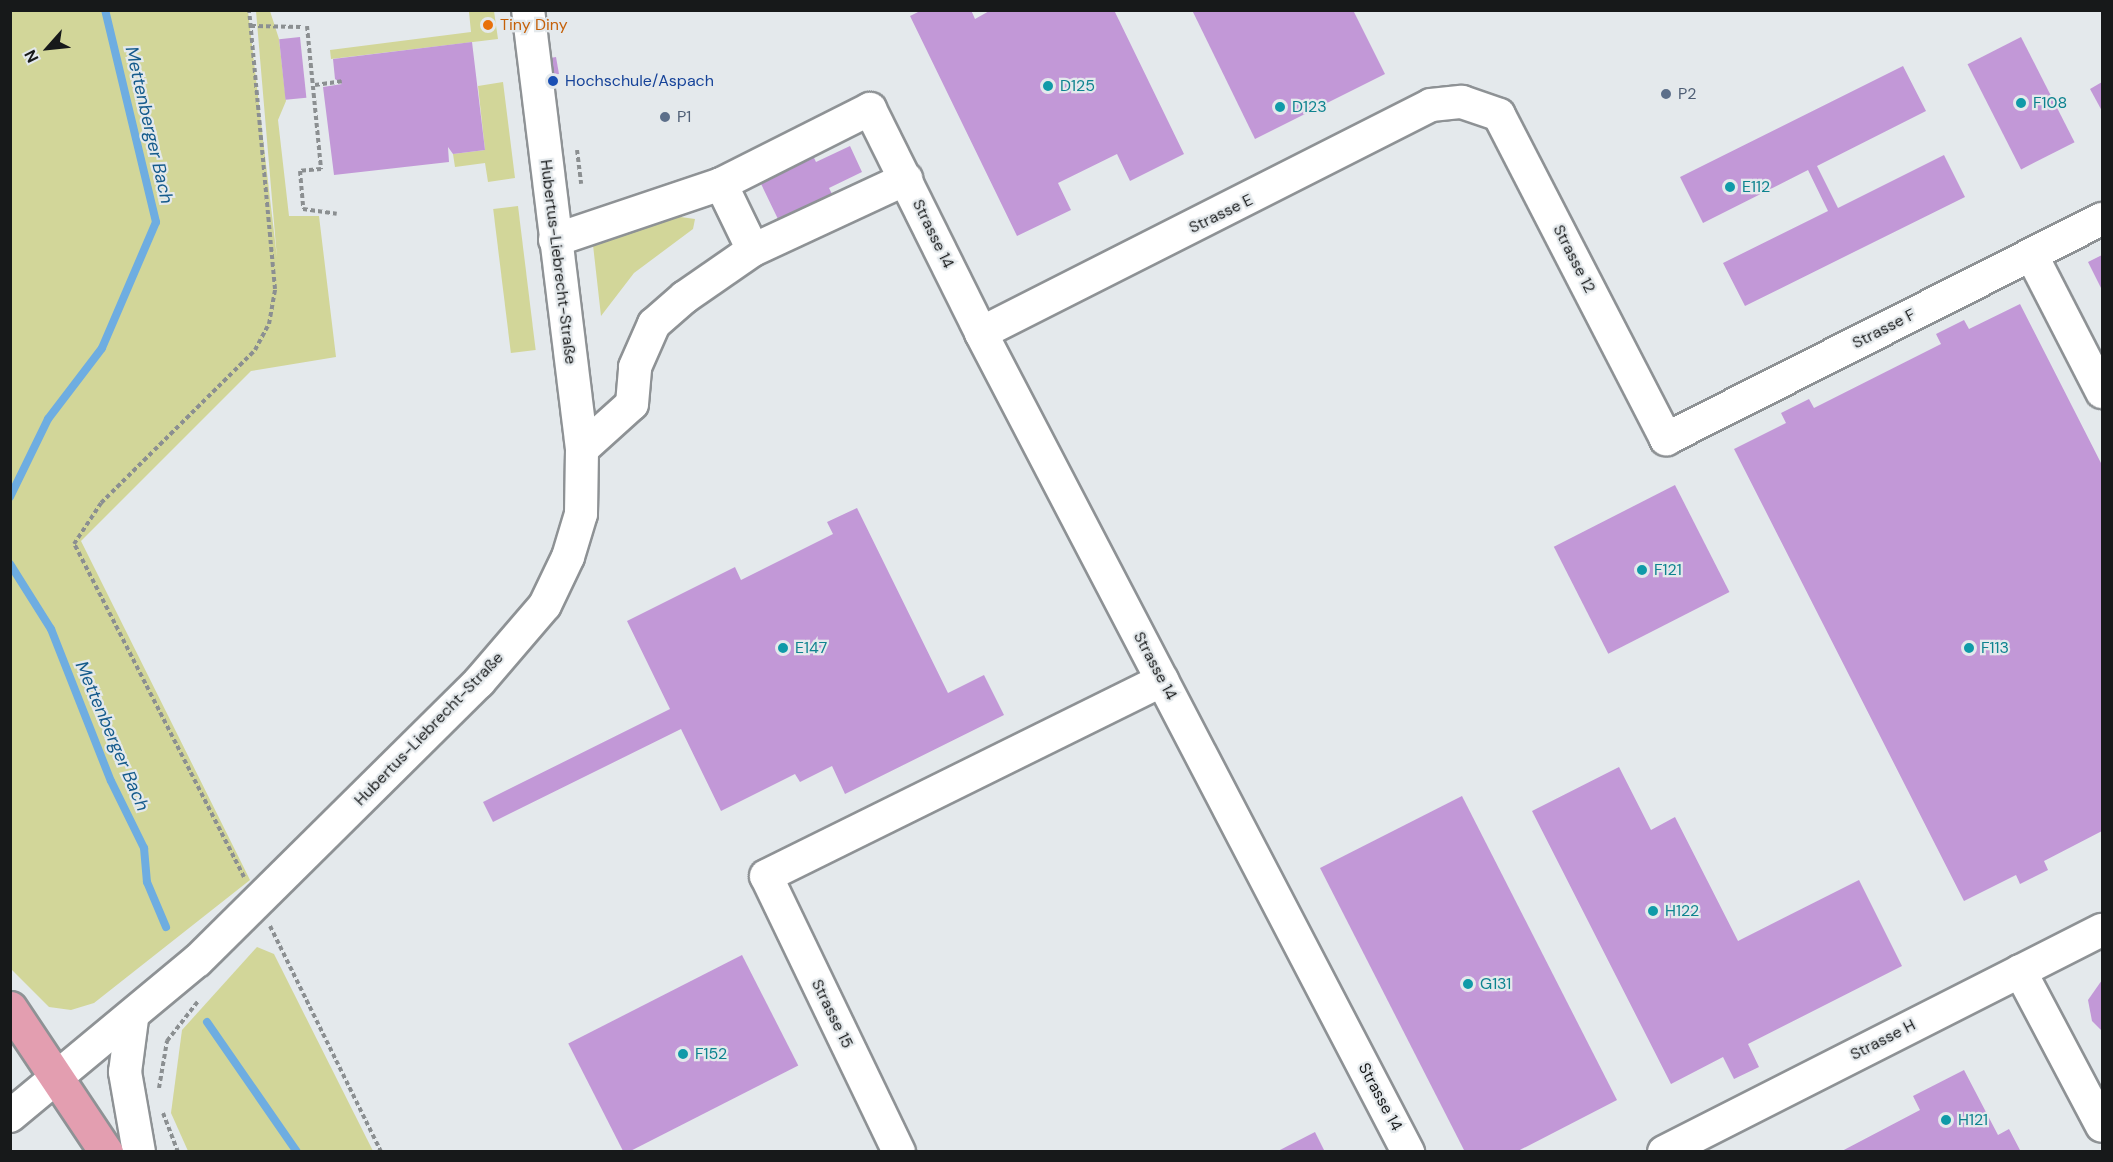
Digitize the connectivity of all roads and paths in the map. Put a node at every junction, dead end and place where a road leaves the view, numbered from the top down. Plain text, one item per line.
1 (249, 10) edge
2 (528, 10) edge
3 (250, 26) junction
4 (307, 26) dead end
5 (301, 27) dead end
6 (342, 81) dead end
7 (315, 85) junction
8 (1462, 102) joint
9 (576, 145) dead end
10 (906, 179) junction
11 (721, 184) junction
12 (337, 214) dead end
13 (2103, 219) edge
14 (584, 226) junction
15 (555, 240) junction
16 (753, 250) junction
17 (2032, 256) junction
18 (981, 333) junction
19 (2103, 392) edge
20 (1666, 439) joint
21 (582, 449) junction
22 (1162, 680) junction
23 (268, 915) junction
24 (2103, 930) edge
25 (262, 934) dead end
26 (2019, 971) junction
27 (207, 991) dead end
28 (10, 1008) edge
29 (132, 1019) junction
30 (58, 1077) junction
31 (10, 1116) edge
32 (2103, 1126) edge
33 (106, 1152) edge
34 (139, 1152) edge
35 (178, 1152) edge
36 (381, 1152) edge
37 (898, 1152) edge
38 (1408, 1152) edge
39 (1664, 1152) edge

1 - 3 path
2 - 15 street, Hubertus-Liebrecht-Straße
3 - 5 path
3 - 23 path
4 - 7 path
6 - 7 path
7 - 12 path
8 - 18 street, Strasse E
8 - 20 street, Strasse 12
9 - 14 path
10 - 11 street, Strasse 14
10 - 16 street
10 - 18 street, Strasse 14
11 - 14 street
11 - 16 street
13 - 17 street, Strasse F
14 - 15 street
15 - 21 street, Hubertus-Liebrecht-Straße
16 - 21 street
17 - 19 street
17 - 20 street, Strasse F
18 - 22 street, Strasse 14
21 - 23 street, Hubertus-Liebrecht-Straße
22 - 37 street, Strasse 15
22 - 38 street, Strasse 14
23 - 25 path
23 - 29 street, Hubertus-Liebrecht-Straße
23 - 36 path
24 - 26 street, Strasse H
26 - 32 street
26 - 39 street, Strasse H
27 - 35 path
28 - 30 main road
29 - 30 street, Hubertus-Liebrecht-Straße
29 - 34 street
30 - 31 street, Hubertus-Liebrecht-Straße
30 - 33 main road

